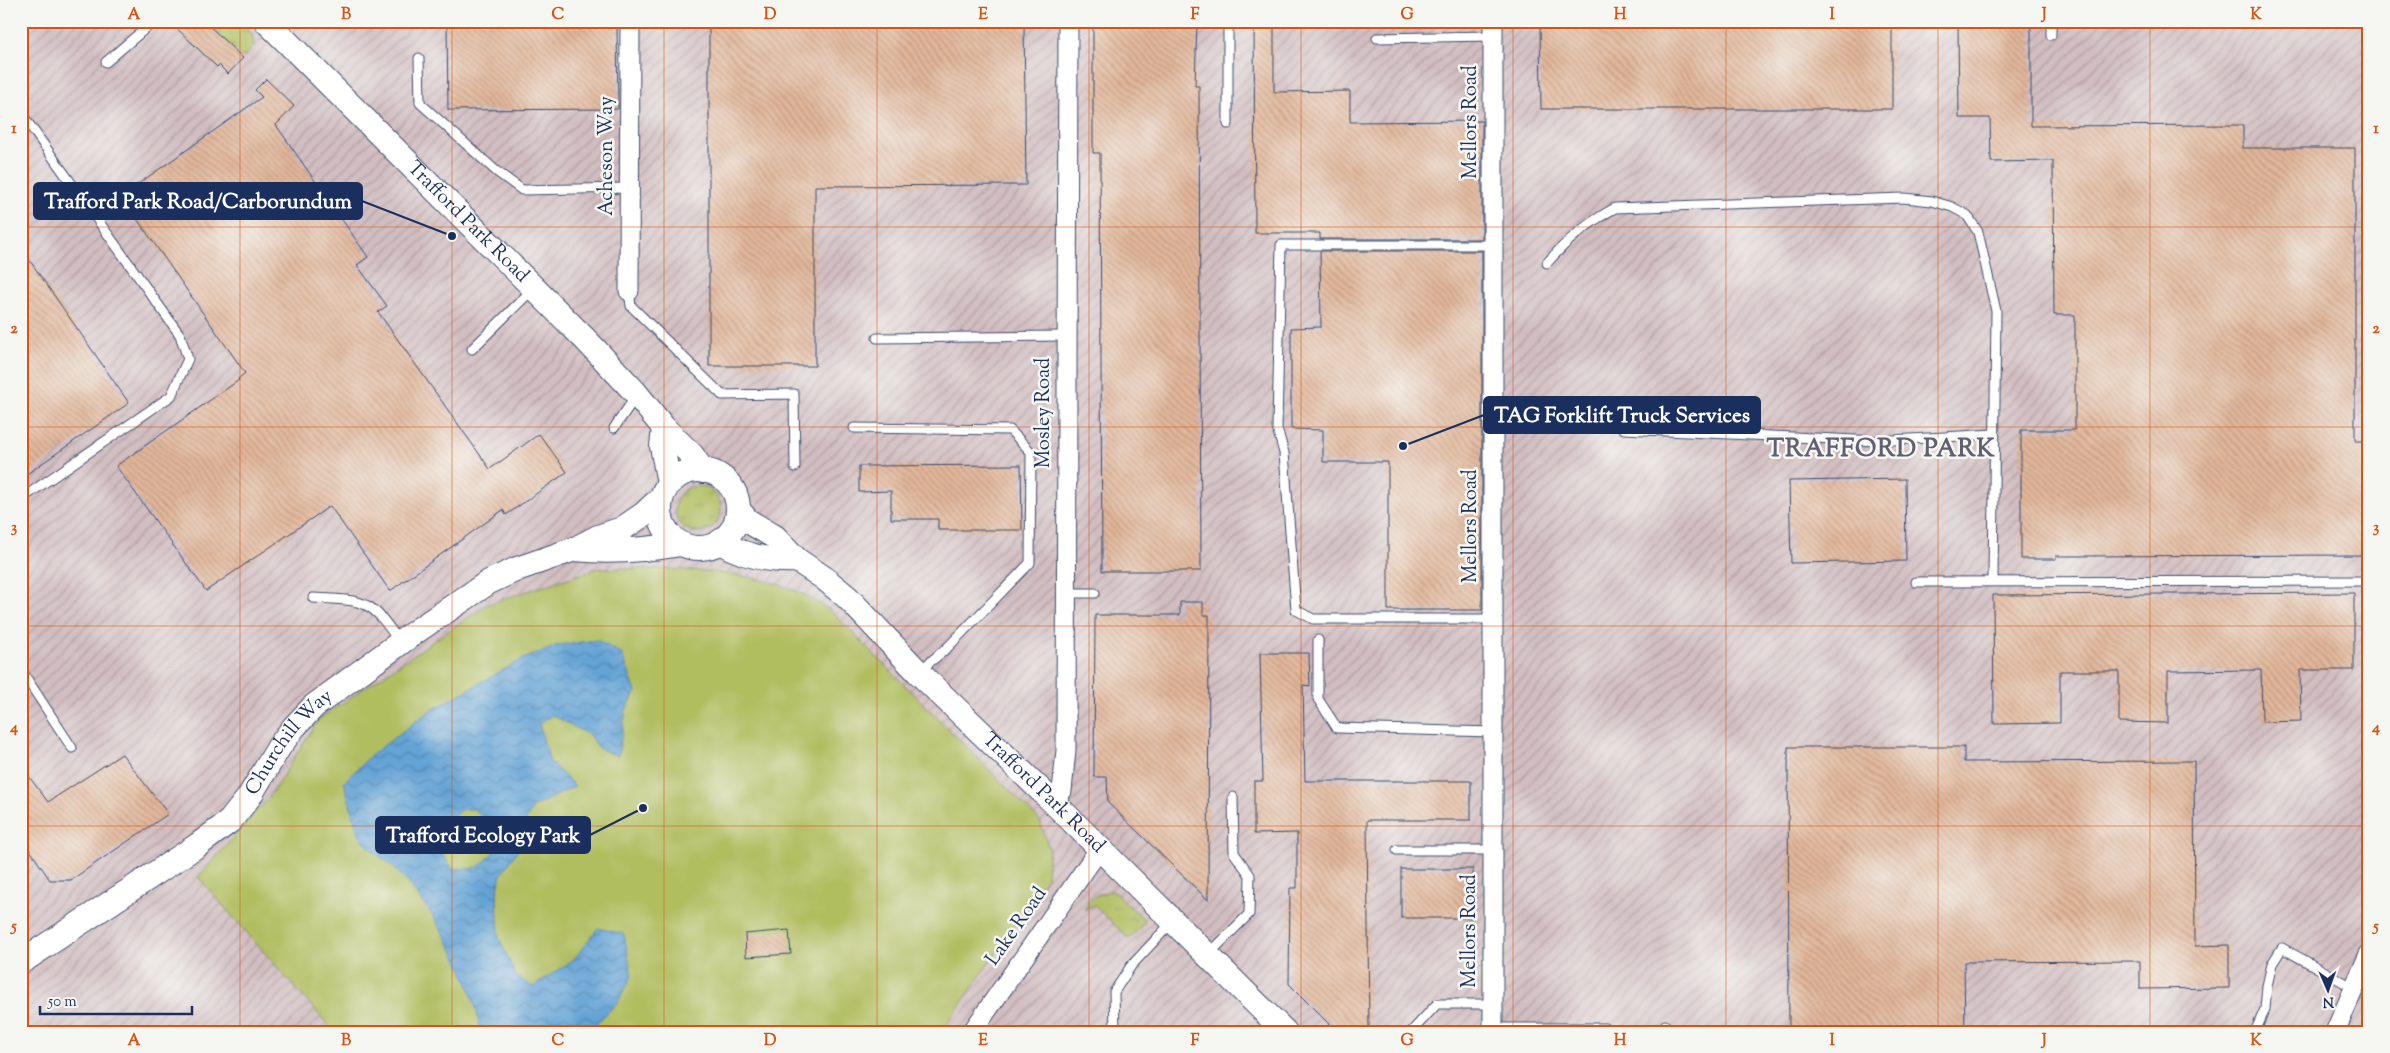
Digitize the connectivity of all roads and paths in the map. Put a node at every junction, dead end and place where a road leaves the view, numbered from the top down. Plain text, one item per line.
1 (154, 21) edge
2 (266, 21) edge
3 (630, 21) edge
4 (1068, 21) edge
5 (1228, 21) edge
6 (2051, 21) edge
7 (1493, 29) edge
8 (2051, 35) dead end
9 (1377, 38) dead end
10 (419, 58) dead end
11 (106, 62) dead end
12 (21, 113) edge
13 (1228, 124) dead end
14 (630, 188) junction
15 (1494, 245) junction
16 (1546, 263) dead end
17 (535, 287) junction
18 (629, 291) joint
19 (1066, 336) junction
20 (877, 338) dead end
21 (472, 349) dead end
22 (635, 392) junction
23 (614, 428) dead end
24 (664, 428) junction
25 (854, 428) dead end
26 (1624, 429) dead end
27 (1994, 434) junction
28 (795, 468) dead end
29 (703, 471) junction
30 (665, 490) junction
31 (21, 499) edge
32 (738, 510) junction
33 (720, 542) junction
34 (681, 544) junction
35 (576, 549) junction
36 (797, 560) junction
37 (2369, 580) edge
38 (1993, 581) junction
39 (1916, 582) dead end
40 (1066, 593) junction
41 (1095, 593) dead end
42 (313, 598) dead end
43 (1494, 619) junction
44 (1318, 640) dead end
45 (400, 643) junction
46 (21, 670) edge
47 (918, 672) junction
48 (1494, 732) junction
49 (72, 748) dead end
50 (1233, 797) dead end
51 (1053, 802) junction
52 (1100, 848) junction
53 (1397, 850) dead end
54 (1493, 850) junction
55 (1173, 921) junction
56 (2369, 954) edge
57 (1208, 956) junction
58 (21, 962) edge
59 (2354, 988) junction
60 (1493, 1004) junction
61 (1605, 1028) dead end
62 (1493, 1030) edge
63 (972, 1032) edge
64 (1115, 1032) edge
65 (1285, 1032) edge
66 (1411, 1032) edge
67 (2255, 1032) edge
68 (2335, 1032) edge

1 - 11 lane
2 - 17 street, Trafford Park Road
3 - 14 street, Acheson Way
4 - 19 street, Mosley Road
5 - 13 lane
6 - 8 lane
7 - 9 lane
7 - 15 street, Mellors Road
10 - 14 lane
12 - 31 lane
14 - 18 street, Acheson Way
15 - 43 street, Mellors Road
15 - 43 lane
16 - 27 lane
17 - 21 lane
17 - 22 street, Trafford Park Road
18 - 28 lane
19 - 20 lane
19 - 40 street, Mosley Road
22 - 23 lane
22 - 24 street, Trafford Park Road
24 - 29 street, Trafford Park Road
24 - 30 street
25 - 47 lane
26 - 27 lane
27 - 38 lane
29 - 30 street
29 - 32 street
30 - 34 street
30 - 35 street, Churchill Way
32 - 33 street
32 - 36 street, Trafford Park Road
33 - 34 street
33 - 36 street
34 - 35 street, Churchill Way
35 - 45 street, Churchill Way
36 - 47 street, Trafford Park Road
37 - 38 lane
38 - 39 lane
40 - 41 lane
40 - 51 street, Mosley Road
42 - 45 lane
43 - 48 street, Mellors Road
44 - 48 lane
45 - 58 street, Churchill Way
46 - 49 lane
47 - 51 street, Trafford Park Road
48 - 54 street, Mellors Road
50 - 57 lane
51 - 52 street, Trafford Park Road
52 - 55 street, Trafford Park Road
52 - 63 street, Lake Road
53 - 54 lane
54 - 60 street, Mellors Road
55 - 57 street, Trafford Park Road
55 - 64 lane
56 - 59 street
57 - 65 street, Trafford Park Road
59 - 67 lane
59 - 68 street
60 - 62 street, Mellors Road
60 - 66 lane
61 - 62 lane

